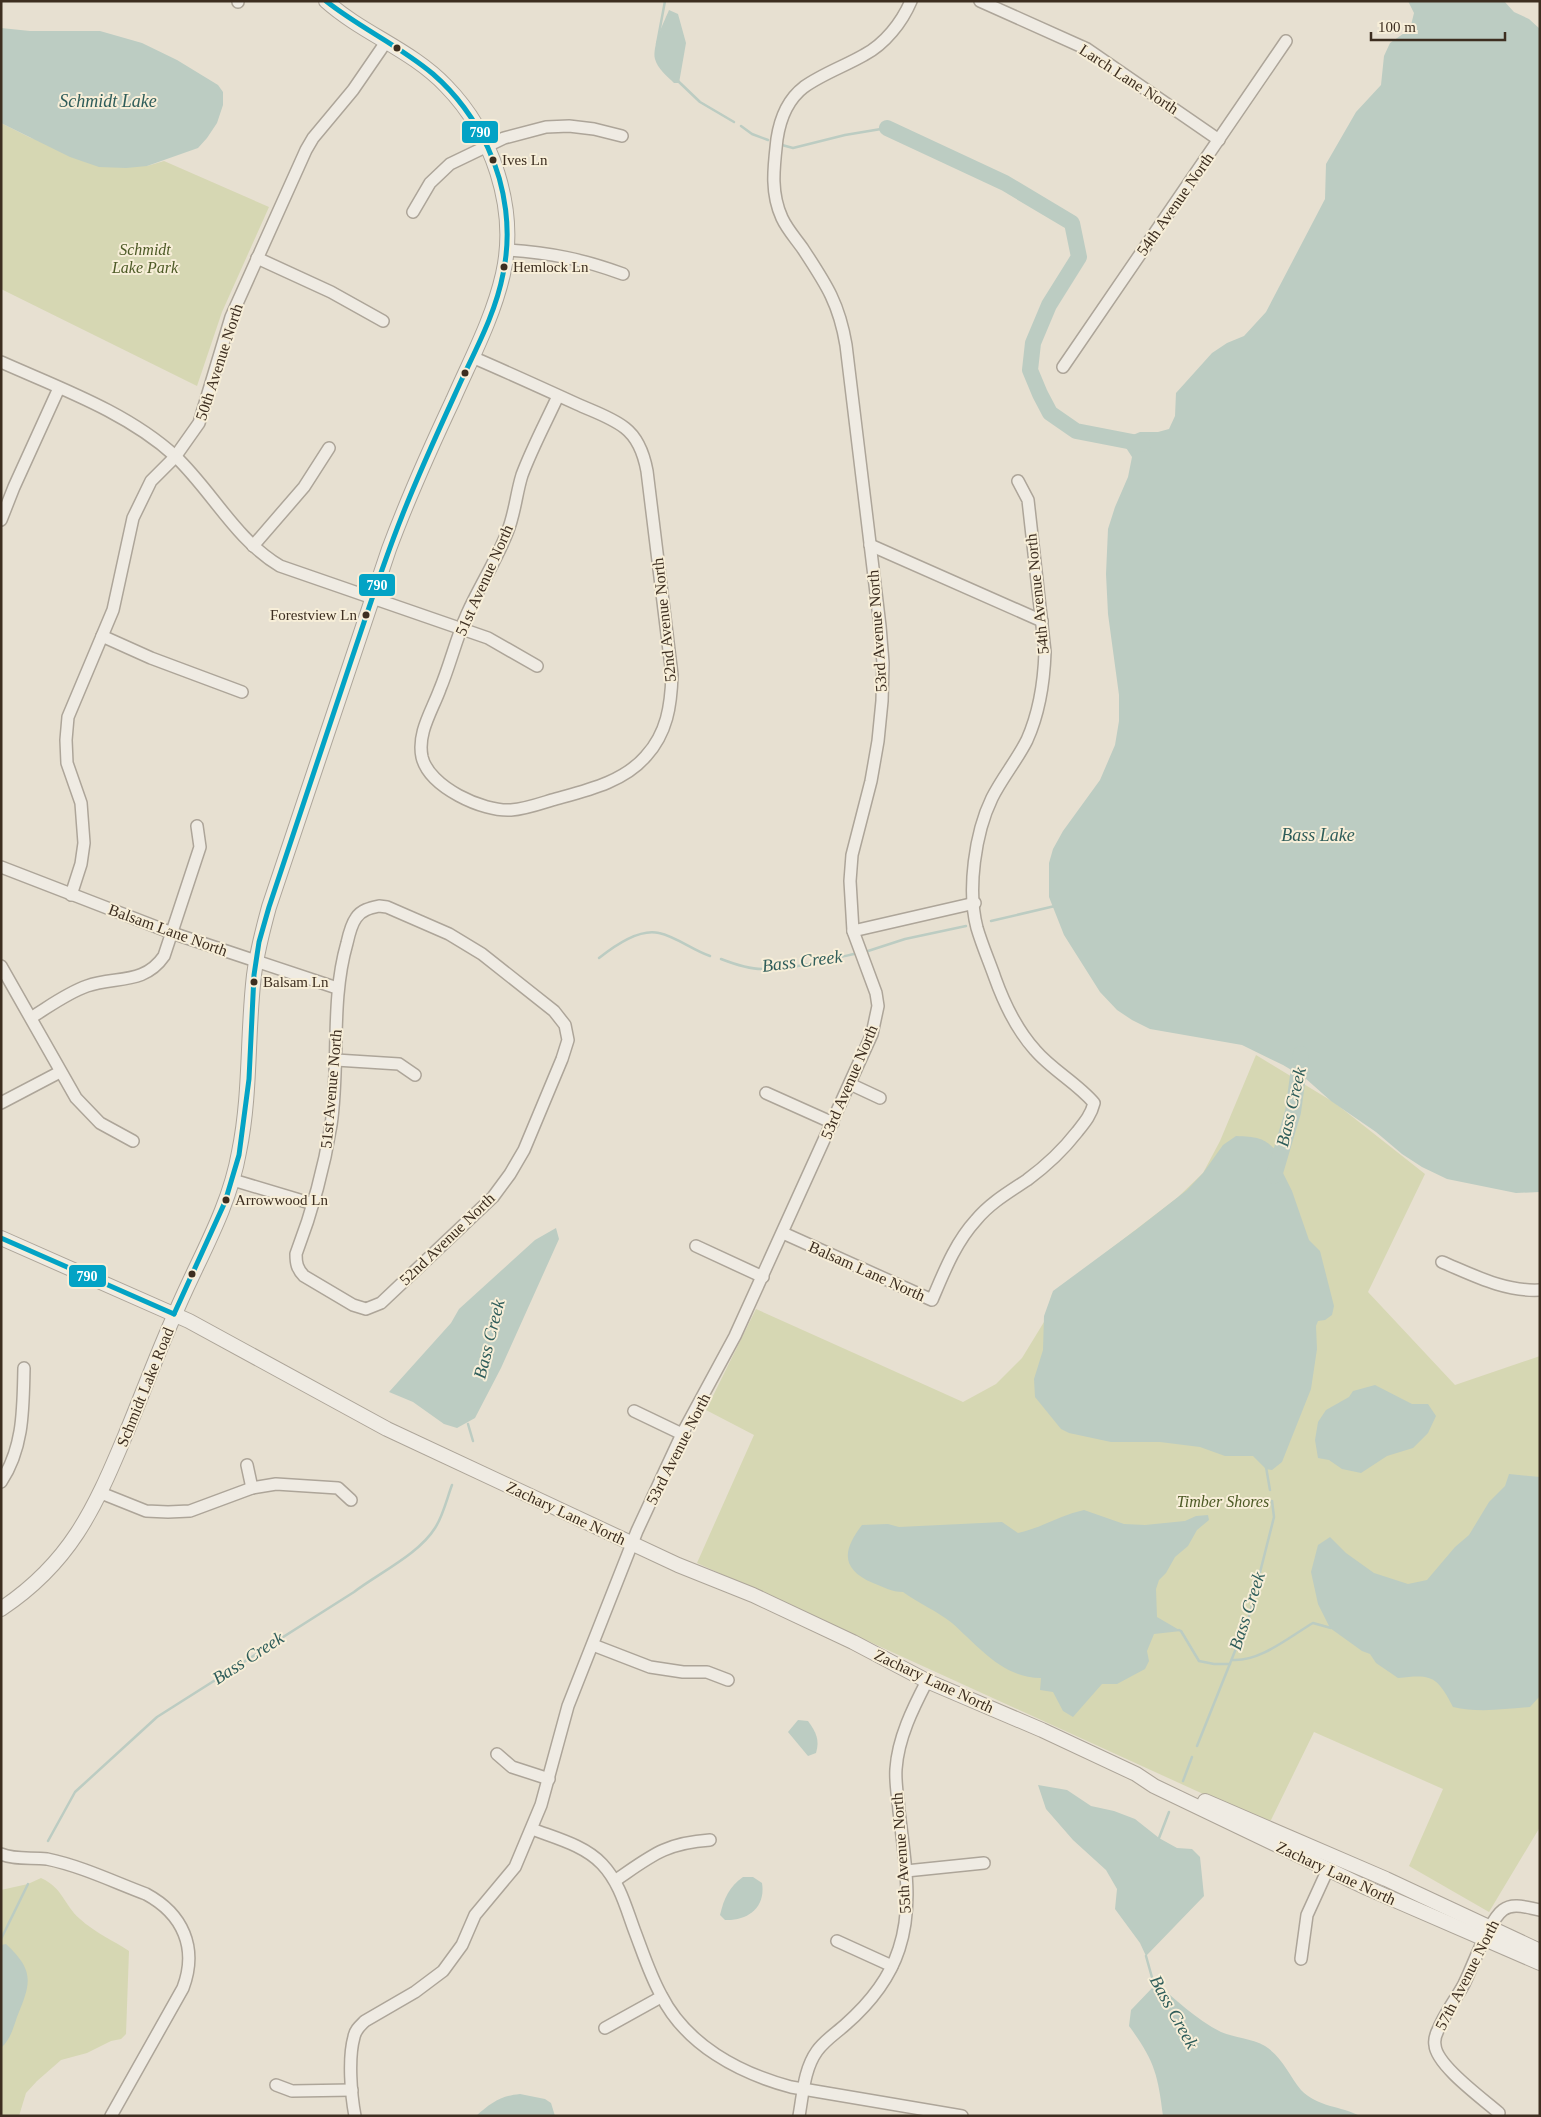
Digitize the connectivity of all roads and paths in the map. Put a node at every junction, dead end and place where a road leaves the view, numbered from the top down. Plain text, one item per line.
1 (326, 1) edge
2 (911, 1) edge
3 (980, 1) edge
4 (1286, 41) dead end
5 (386, 42) junction
6 (622, 136) dead end
7 (1219, 140) junction
8 (487, 147) junction
9 (413, 212) dead end
10 (507, 250) junction
11 (257, 258) junction
12 (623, 274) dead end
13 (383, 321) dead end
14 (472, 357) junction
15 (1, 362) edge
16 (1063, 367) dead end
17 (59, 388) junction
18 (558, 396) junction
19 (329, 448) dead end
20 (176, 457) junction
21 (1018, 481) dead end
22 (1, 520) edge
23 (870, 545) junction
24 (253, 546) junction
25 (373, 598) junction
26 (1042, 622) junction
27 (461, 628) junction
28 (102, 636) junction
29 (536, 666) dead end
30 (242, 692) dead end
31 (426, 766) joint
32 (197, 826) dead end
33 (1, 867) edge
34 (71, 895) junction
35 (975, 903) junction
36 (853, 931) junction
37 (172, 933) junction
38 (256, 961) junction
39 (1, 966) edge
40 (337, 988) junction
41 (554, 1011) joint
42 (32, 1017) junction
43 (336, 1060) junction
44 (60, 1072) junction
45 (415, 1075) dead end
46 (850, 1084) junction
47 (766, 1094) dead end
48 (880, 1098) dead end
49 (1, 1103) edge
50 (1094, 1103) joint
51 (832, 1123) junction
52 (133, 1141) dead end
53 (233, 1180) junction
54 (313, 1204) junction
55 (783, 1233) junction
56 (1, 1238) edge
57 (696, 1246) dead end
58 (1442, 1262) dead end
59 (304, 1276) joint
60 (763, 1277) junction
61 (1540, 1290) edge
62 (174, 1314) junction
63 (24, 1368) dead end
64 (634, 1411) dead end
65 (682, 1434) junction
66 (247, 1466) dead end
67 (1, 1482) edge
68 (252, 1488) junction
69 (101, 1493) junction
70 (351, 1500) dead end
71 (632, 1544) junction
72 (1, 1609) edge
73 (593, 1644) junction
74 (728, 1680) dead end
75 (927, 1681) junction
76 (497, 1754) dead end
77 (1136, 1774) junction
78 (549, 1780) junction
79 (532, 1828) junction
80 (710, 1840) dead end
81 (1, 1854) edge
82 (984, 1863) dead end
83 (1328, 1869) junction
84 (906, 1871) junction
85 (616, 1880) junction
86 (1540, 1910) edge
87 (1487, 1934) junction
88 (837, 1941) dead end
89 (1540, 1951) edge
90 (1300, 1959) dead end
91 (1540, 1964) edge
92 (892, 1966) junction
93 (661, 1997) junction
94 (605, 2028) dead end
95 (276, 2085) dead end
96 (804, 2088) junction
97 (352, 2090) junction
98 (924, 2112) edge
99 (1499, 2112) dead end
100 (111, 2116) edge
101 (355, 2116) edge
102 (799, 2116) edge
103 (962, 2116) edge

1 - 5 street, Schmidt Lake Road
2 - 23 street, 53rd Avenue North
3 - 7 street, Larch Lane North
4 - 7 street, 54th Avenue North
5 - 8 street, Schmidt Lake Road
5 - 11 street, 50th Avenue North
6 - 8 street
7 - 16 street, 54th Avenue North
8 - 9 street
8 - 10 street, Schmidt Lake Road
10 - 12 street
10 - 14 street, Schmidt Lake Road
11 - 13 street
11 - 20 street, 50th Avenue North
14 - 18 street, 52nd Avenue North
14 - 25 street, Schmidt Lake Road
15 - 17 street
17 - 20 street
17 - 22 street
18 - 27 street, 51st Avenue North
18 - 31 street, 52nd Avenue North
19 - 24 street
20 - 24 street
20 - 28 street, 50th Avenue North
21 - 26 street, 54th Avenue North
23 - 26 street
23 - 36 street, 53rd Avenue North
24 - 25 street
25 - 27 street
25 - 38 street, Schmidt Lake Road
26 - 35 street, 54th Avenue North
27 - 29 street
27 - 31 street, 51st Avenue North
28 - 30 street
28 - 34 street, 50th Avenue North
32 - 37 street
33 - 34 street, Balsam Lane North
34 - 37 street, Balsam Lane North
35 - 36 street
35 - 50 street, 54th Avenue North
36 - 46 street, 53rd Avenue North
37 - 38 street, Balsam Lane North
37 - 42 street
38 - 40 street, Balsam Lane North
38 - 53 street, Schmidt Lake Road
39 - 42 street
40 - 41 street, 51st Avenue North
40 - 43 street, 51st Avenue North
41 - 59 street, 52nd Avenue North
42 - 44 street
43 - 45 street
43 - 54 street, 51st Avenue North
44 - 49 street
44 - 52 street
46 - 48 street
46 - 51 street, 53rd Avenue North
47 - 51 street
50 - 55 street, Balsam Lane North
51 - 55 street, 53rd Avenue North
53 - 54 street
53 - 62 street, Schmidt Lake Road
54 - 59 street, 51st Avenue North
55 - 60 street, 53rd Avenue North
56 - 62 street, Zachary Lane North
57 - 60 street
58 - 61 street
60 - 65 street, 53rd Avenue North
62 - 69 street, Schmidt Lake Road
62 - 71 street, Zachary Lane North
63 - 67 street
64 - 65 street
65 - 71 street, 53rd Avenue North
66 - 68 street
68 - 69 street
68 - 70 street
69 - 72 street, Schmidt Lake Road
71 - 73 street, 53rd Avenue North
71 - 75 street, Zachary Lane North
73 - 74 street
73 - 78 street, 53rd Avenue North
75 - 77 street, Zachary Lane North
75 - 84 street, 55th Avenue North
76 - 78 street
77 - 83 street, Zachary Lane North
77 - 87 street, Zachary Lane North
78 - 79 street, 53rd Avenue North
79 - 85 street
79 - 97 street, 53rd Avenue North
80 - 85 street
81 - 100 street
82 - 84 street
83 - 87 street, Zachary Lane North
83 - 90 street
84 - 92 street, 55th Avenue North
85 - 93 street
86 - 87 street, 57th Avenue North
87 - 89 street, Zachary Lane North
87 - 91 street, Zachary Lane North
87 - 99 street, 57th Avenue North
88 - 92 street
92 - 96 street, 55th Avenue North
93 - 94 street
93 - 96 street
95 - 97 street
96 - 98 street
96 - 102 street, 55th Avenue North
97 - 101 street, 53rd Avenue North
98 - 103 street

